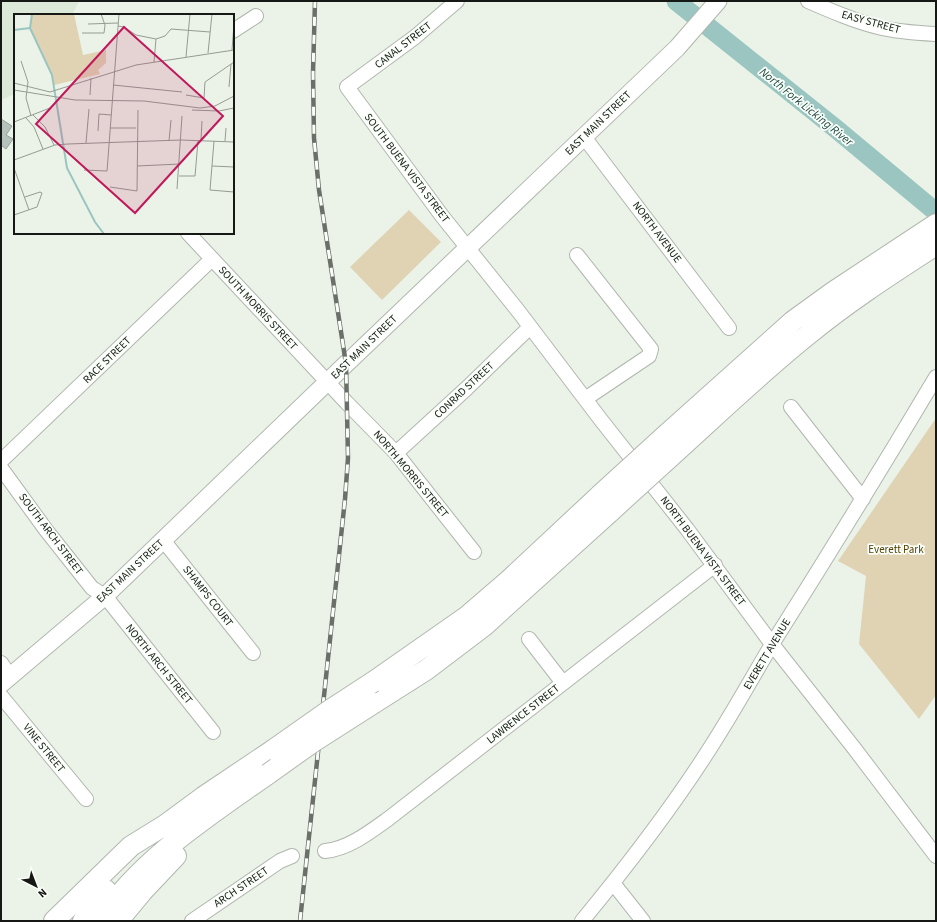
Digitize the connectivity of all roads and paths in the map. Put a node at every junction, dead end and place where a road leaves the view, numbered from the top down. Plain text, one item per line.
1 (457, 1) edge
2 (718, 1) edge
3 (808, 1) edge
4 (256, 16) dead end
5 (234, 30) edge
6 (936, 34) edge
7 (347, 87) joint
8 (584, 137) junction
9 (936, 224) edge
10 (189, 234) edge
11 (936, 245) edge
12 (468, 248) junction
13 (577, 255) dead end
14 (212, 259) junction
15 (530, 327) junction
16 (729, 328) dead end
17 (936, 377) edge
18 (328, 382) junction
19 (585, 398) junction
20 (791, 406) dead end
21 (673, 441) junction
22 (396, 453) junction
23 (1, 461) edge
24 (1, 468) edge
25 (863, 499) junction
26 (606, 503) junction
27 (163, 540) junction
28 (474, 552) dead end
29 (715, 565) junction
30 (105, 596) junction
31 (529, 638) dead end
32 (772, 644) junction
33 (253, 653) dead end
34 (4, 674) edge
35 (563, 683) junction
36 (1, 696) edge
37 (213, 732) dead end
38 (86, 799) dead end
39 (210, 816) junction
40 (165, 825) junction
41 (325, 851) dead end
42 (292, 856) dead end
43 (936, 856) edge
44 (613, 883) junction
45 (54, 921) edge
46 (84, 921) edge
47 (100, 921) edge
48 (118, 921) edge
49 (192, 921) edge
50 (582, 921) edge
51 (643, 921) edge

1 - 7 street, CANAL STREET
2 - 8 main road, EAST MAIN STREET
3 - 6 street, EASY STREET
4 - 5 street
7 - 12 street, SOUTH BUENA VISTA STREET
8 - 12 main road, EAST MAIN STREET
8 - 16 street, NORTH AVENUE
9 - 21 highway
10 - 14 street, SOUTH MORRIS STREET
11 - 21 highway
12 - 15 street, NORTH BUENA VISTA STREET
12 - 18 main road, EAST MAIN STREET
13 - 19 street
14 - 18 street, SOUTH MORRIS STREET
14 - 23 street, RACE STREET
15 - 19 street, NORTH BUENA VISTA STREET
15 - 22 street, CONRAD STREET
17 - 25 street, EVERETT AVENUE
18 - 22 street, NORTH MORRIS STREET
18 - 27 main road, EAST MAIN STREET
19 - 29 street, NORTH BUENA VISTA STREET
20 - 25 street
21 - 26 highway, bridge
22 - 28 street, NORTH MORRIS STREET
24 - 30 street, SOUTH ARCH STREET
25 - 32 street, EVERETT AVENUE
26 - 39 highway, bridge
26 - 40 highway, bridge
27 - 30 main road, EAST MAIN STREET
27 - 33 street, SHAMPS COURT
29 - 32 street, NORTH BUENA VISTA STREET
29 - 35 street, LAWRENCE STREET
30 - 34 main road, EAST MAIN STREET
30 - 37 street, NORTH ARCH STREET
31 - 35 street
32 - 43 street, NORTH BUENA VISTA STREET
32 - 44 street, EVERETT AVENUE
35 - 41 street, LAWRENCE STREET
36 - 38 street, VINE STREET
39 - 47 highway
39 - 48 highway
40 - 45 highway
40 - 46 highway
42 - 49 street, ARCH STREET
44 - 50 street, EVERETT AVENUE
44 - 51 street

